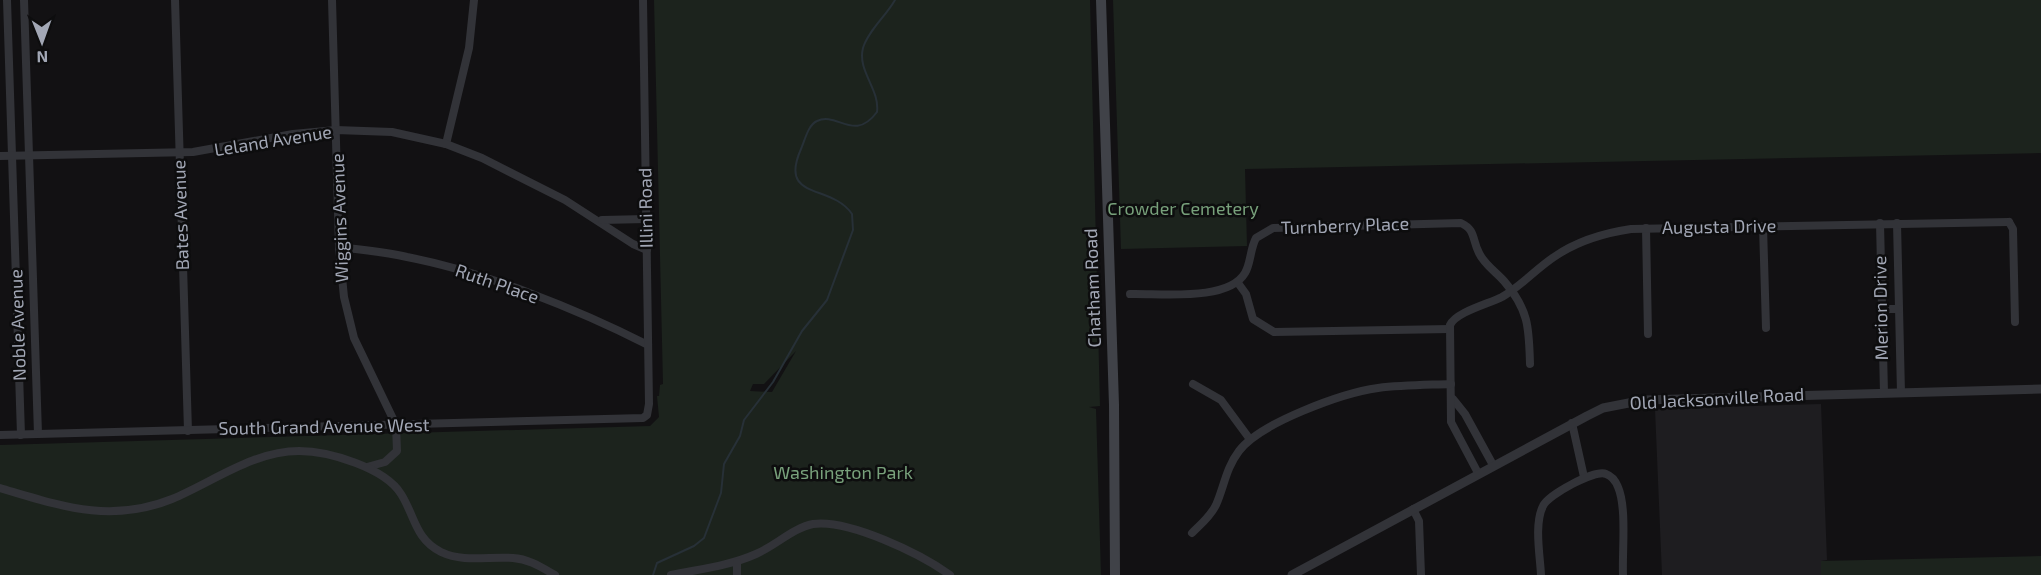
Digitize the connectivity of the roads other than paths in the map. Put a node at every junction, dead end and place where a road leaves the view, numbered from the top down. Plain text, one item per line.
1 (7, 0) edge
2 (24, 0) edge
3 (175, 0) edge
4 (332, 0) edge
5 (474, 0) edge
6 (643, 0) edge
7 (1101, 0) edge
8 (336, 130) junction
9 (446, 144) junction
10 (179, 152) junction
11 (0, 156) edge
12 (13, 156) junction
13 (29, 156) junction
14 (646, 219) junction
15 (599, 220) junction
16 (1880, 223) junction
17 (1897, 223) junction
18 (1763, 226) junction
19 (1646, 228) junction
20 (339, 247) junction
21 (647, 250) junction
22 (1238, 283) junction
23 (1511, 290) junction
24 (1130, 294) dead end
25 (1881, 309) junction
26 (1899, 309) junction
27 (2015, 322) dead end
28 (1766, 328) dead end
29 (1450, 329) junction
30 (1648, 334) dead end
31 (648, 345) junction
32 (1530, 364) dead end
33 (1193, 384) dead end
34 (1451, 384) junction
35 (2041, 389) edge
36 (1884, 393) junction
37 (1901, 393) junction
38 (1453, 399) junction
39 (647, 415) joint
40 (1572, 423) junction
41 (396, 425) junction
42 (188, 430) junction
43 (0, 435) edge
44 (21, 435) junction
45 (38, 435) junction
46 (1249, 438) junction
47 (1493, 465) junction
48 (367, 467) junction
49 (1478, 473) junction
50 (1584, 477) junction
51 (0, 488) edge
52 (1413, 508) junction
53 (1192, 532) dead end
54 (737, 562) junction
55 (555, 575) edge
56 (671, 575) edge
57 (737, 575) edge
58 (950, 575) edge
59 (1115, 575) edge
60 (1292, 575) edge
61 (1421, 575) edge
62 (1541, 575) edge
63 (1623, 575) edge

1 - 12 street, Noble Avenue
2 - 13 street, Noble Avenue
3 - 10 street, Bates Avenue
4 - 8 street, Wiggins Avenue
5 - 9 street
6 - 14 street, Illini Road
7 - 59 main road, Chatham Road
8 - 9 street, Leland Avenue
8 - 10 street, Leland Avenue
8 - 20 street, Wiggins Avenue
9 - 15 street, Leland Avenue
10 - 13 street, Leland Avenue
10 - 42 street, Bates Avenue
11 - 12 street, Leland Avenue
12 - 13 street, Leland Avenue
12 - 44 street, Noble Avenue
13 - 45 street, Noble Avenue
14 - 15 street
14 - 21 street, Illini Road
15 - 21 street, Leland Avenue
16 - 17 street, Augusta Drive
16 - 18 street, Augusta Drive
16 - 25 street, Merion Drive
17 - 26 street, Merion Drive
17 - 27 street, Augusta Drive
18 - 19 street, Augusta Drive
18 - 28 street
19 - 23 street, Augusta Drive
19 - 30 street
20 - 31 street, Ruth Place
20 - 41 street, Wiggins Avenue
21 - 31 street, Illini Road
22 - 23 street, Turnberry Place
22 - 24 street
22 - 29 street
23 - 29 street, Augusta Drive
23 - 32 street
25 - 26 street
25 - 36 street, Merion Drive
26 - 37 street, Merion Drive
29 - 34 street
31 - 39 street, Illini Road
33 - 46 street
34 - 38 street
34 - 46 street
35 - 37 street, Old Jacksonville Road
36 - 37 street, Old Jacksonville Road
36 - 40 street, Old Jacksonville Road
38 - 47 street
38 - 49 street
39 - 41 street, South Grand Avenue West
40 - 47 street, Old Jacksonville Road
40 - 50 street
41 - 42 street, South Grand Avenue West
41 - 48 street
42 - 45 street, South Grand Avenue West
43 - 44 street, South Grand Avenue West
44 - 45 street, South Grand Avenue West
46 - 53 street
47 - 49 street, Old Jacksonville Road
48 - 51 street
48 - 55 street
49 - 52 street, Old Jacksonville Road
50 - 62 street
50 - 63 street
52 - 60 street, Old Jacksonville Road
52 - 61 street
54 - 56 street
54 - 57 street
54 - 58 street

